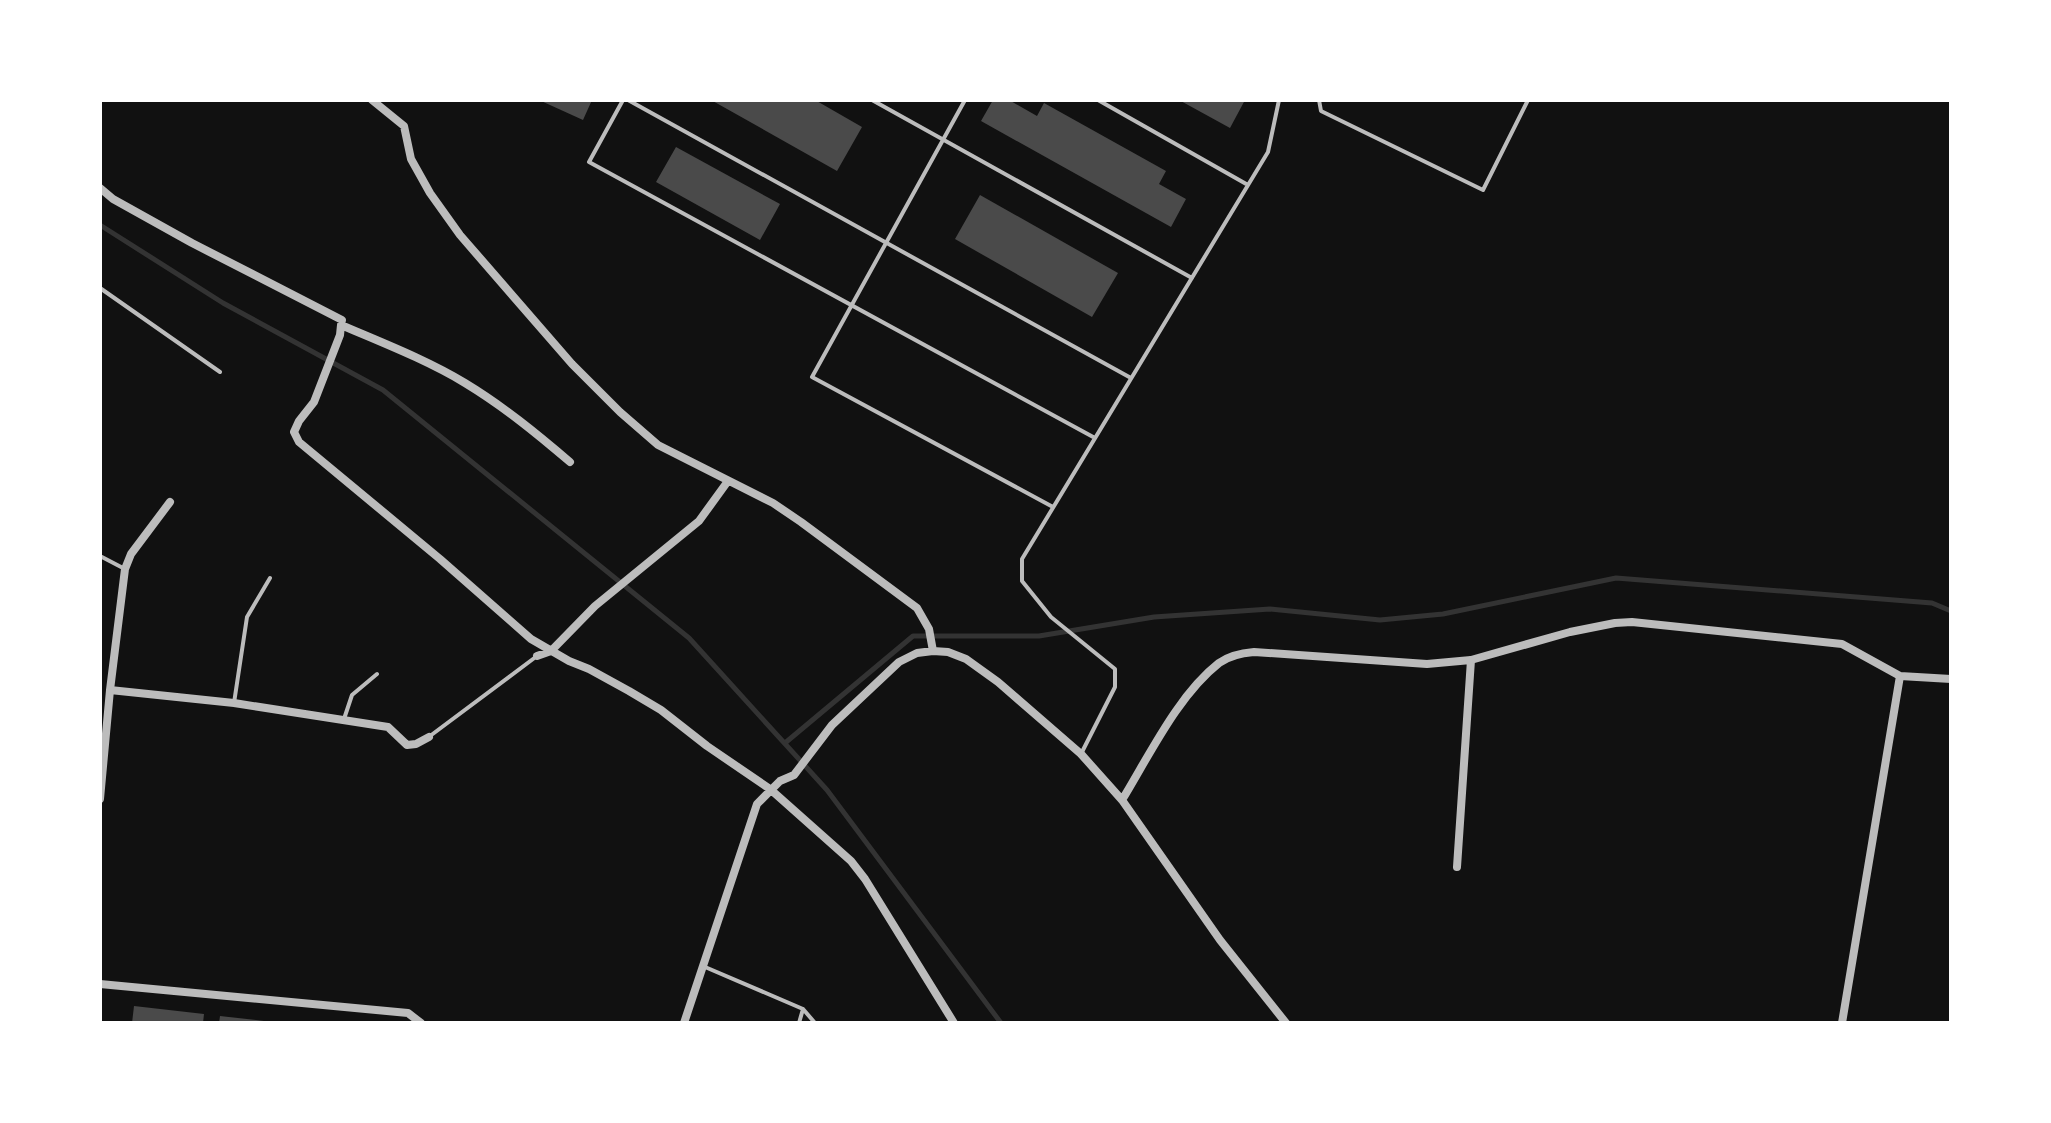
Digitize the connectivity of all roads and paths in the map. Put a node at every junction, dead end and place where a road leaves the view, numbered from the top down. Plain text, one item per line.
1 (372, 100) edge
2 (626, 100) edge
3 (872, 100) edge
4 (965, 100) edge
5 (1098, 100) edge
6 (1279, 100) edge
7 (1319, 100) edge
8 (1528, 100) edge
9 (944, 140) junction
10 (1248, 185) junction
11 (100, 188) edge
12 (887, 243) junction
13 (1192, 278) junction
14 (100, 288) edge
15 (852, 306) junction
16 (341, 330) junction
17 (220, 372) dead end
18 (1131, 378) junction
19 (1095, 438) junction
20 (570, 462) dead end
21 (728, 481) junction
22 (170, 502) dead end
23 (1053, 507) junction
24 (100, 556) edge
25 (125, 569) junction
26 (270, 578) dead end
27 (551, 651) junction
28 (933, 651) junction
29 (537, 656) joint
30 (1471, 660) junction
31 (377, 674) dead end
32 (1900, 676) junction
33 (1951, 679) edge
34 (110, 690) junction
35 (234, 703) junction
36 (344, 719) junction
37 (429, 737) joint
38 (1081, 754) junction
39 (770, 789) junction
40 (100, 799) edge
41 (1122, 800) junction
42 (1457, 867) dead end
43 (702, 966) junction
44 (100, 984) edge
45 (803, 1009) junction
46 (421, 1023) edge
47 (684, 1023) edge
48 (799, 1023) edge
49 (815, 1023) edge
50 (954, 1023) edge
51 (1286, 1023) edge
52 (1842, 1023) edge

1 - 21 street
2 - 12 lane
2 - 15 lane
3 - 9 lane
4 - 9 lane
5 - 10 lane
6 - 10 lane
7 - 8 lane
9 - 12 lane
9 - 13 lane
10 - 13 lane
11 - 16 street
12 - 15 lane
12 - 18 lane
13 - 18 lane
14 - 17 lane
15 - 19 lane
15 - 23 lane
16 - 20 street
16 - 27 street
18 - 19 lane
19 - 23 lane
21 - 27 street
21 - 28 street
22 - 25 street
23 - 38 lane
24 - 25 lane
25 - 34 street
26 - 35 lane
27 - 29 street
27 - 39 street
28 - 38 street
28 - 39 street
29 - 37 lane
30 - 32 street
30 - 41 street
30 - 42 street
31 - 36 lane
32 - 33 street
32 - 52 street
34 - 35 street
34 - 40 street
35 - 36 street
36 - 37 street
38 - 41 street
39 - 43 street
39 - 50 street
41 - 51 street
43 - 45 lane
43 - 47 street
44 - 46 street
45 - 48 lane
45 - 49 lane

